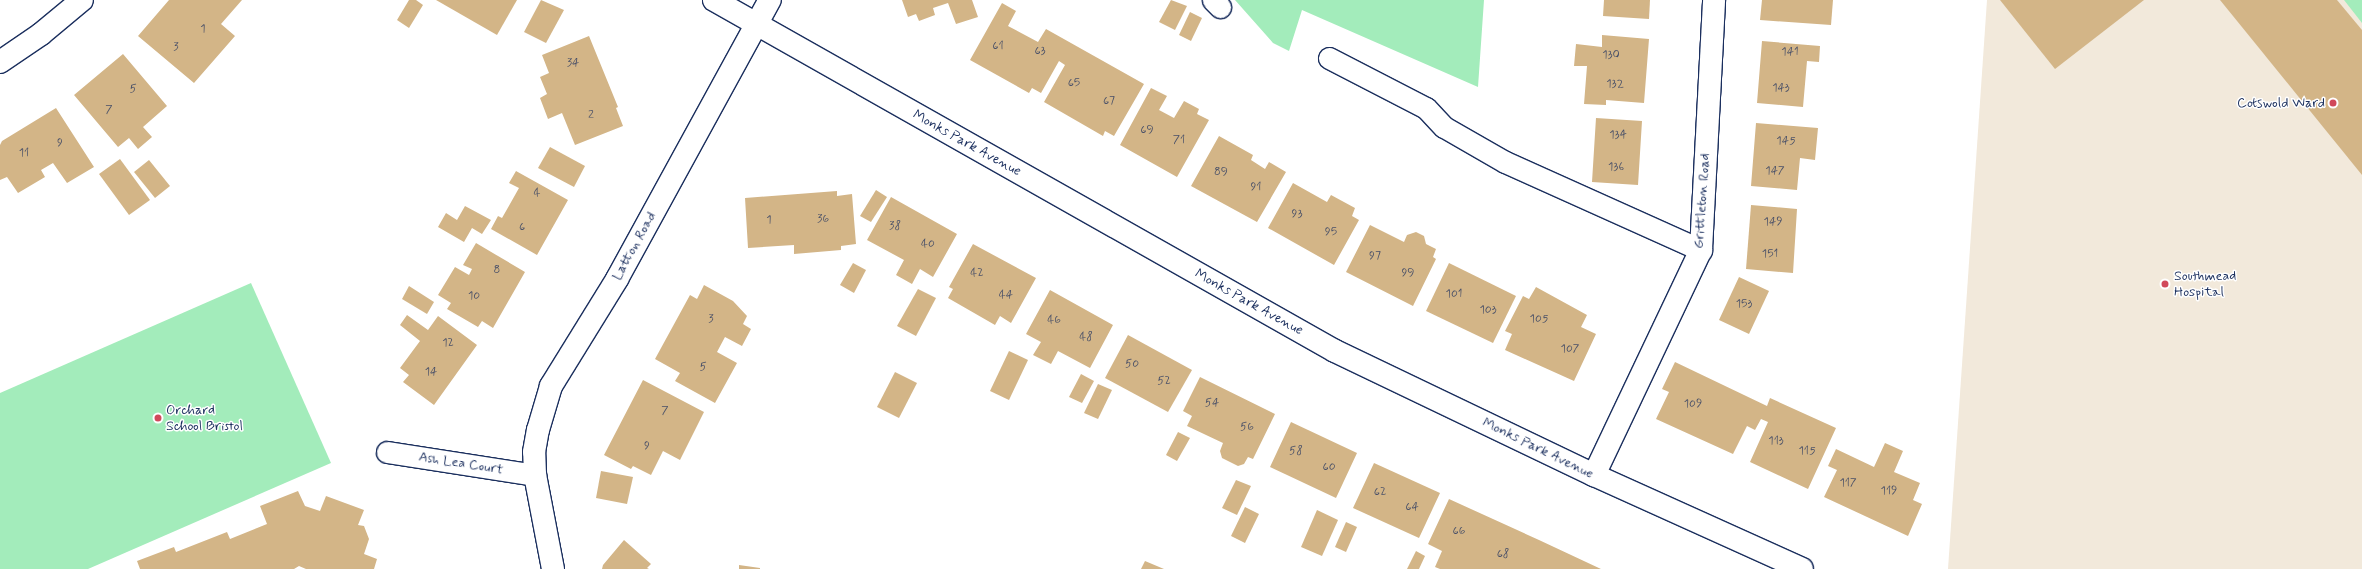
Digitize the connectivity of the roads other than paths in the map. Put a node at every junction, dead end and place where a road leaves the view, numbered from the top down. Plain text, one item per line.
1 (82, 0) edge
2 (714, 0) edge
3 (770, 0) edge
4 (1714, 0) edge
5 (756, 24) junction
6 (1328, 58) dead end
7 (0, 62) edge
8 (1701, 250) junction
9 (387, 452) dead end
10 (535, 475) junction
11 (1594, 475) junction
12 (553, 569) edge
13 (1802, 569) edge

1 - 7 street
2 - 5 street, Monks Park Avenue
3 - 5 street, Latton Road
4 - 8 street, Grittleton Road
5 - 10 street, Latton Road
5 - 11 street, Monks Park Avenue
6 - 8 lane
8 - 11 street, Grittleton Road
9 - 10 lane, Ash Lea Court
10 - 12 street, Latton Road
11 - 13 street, Monks Park Avenue

